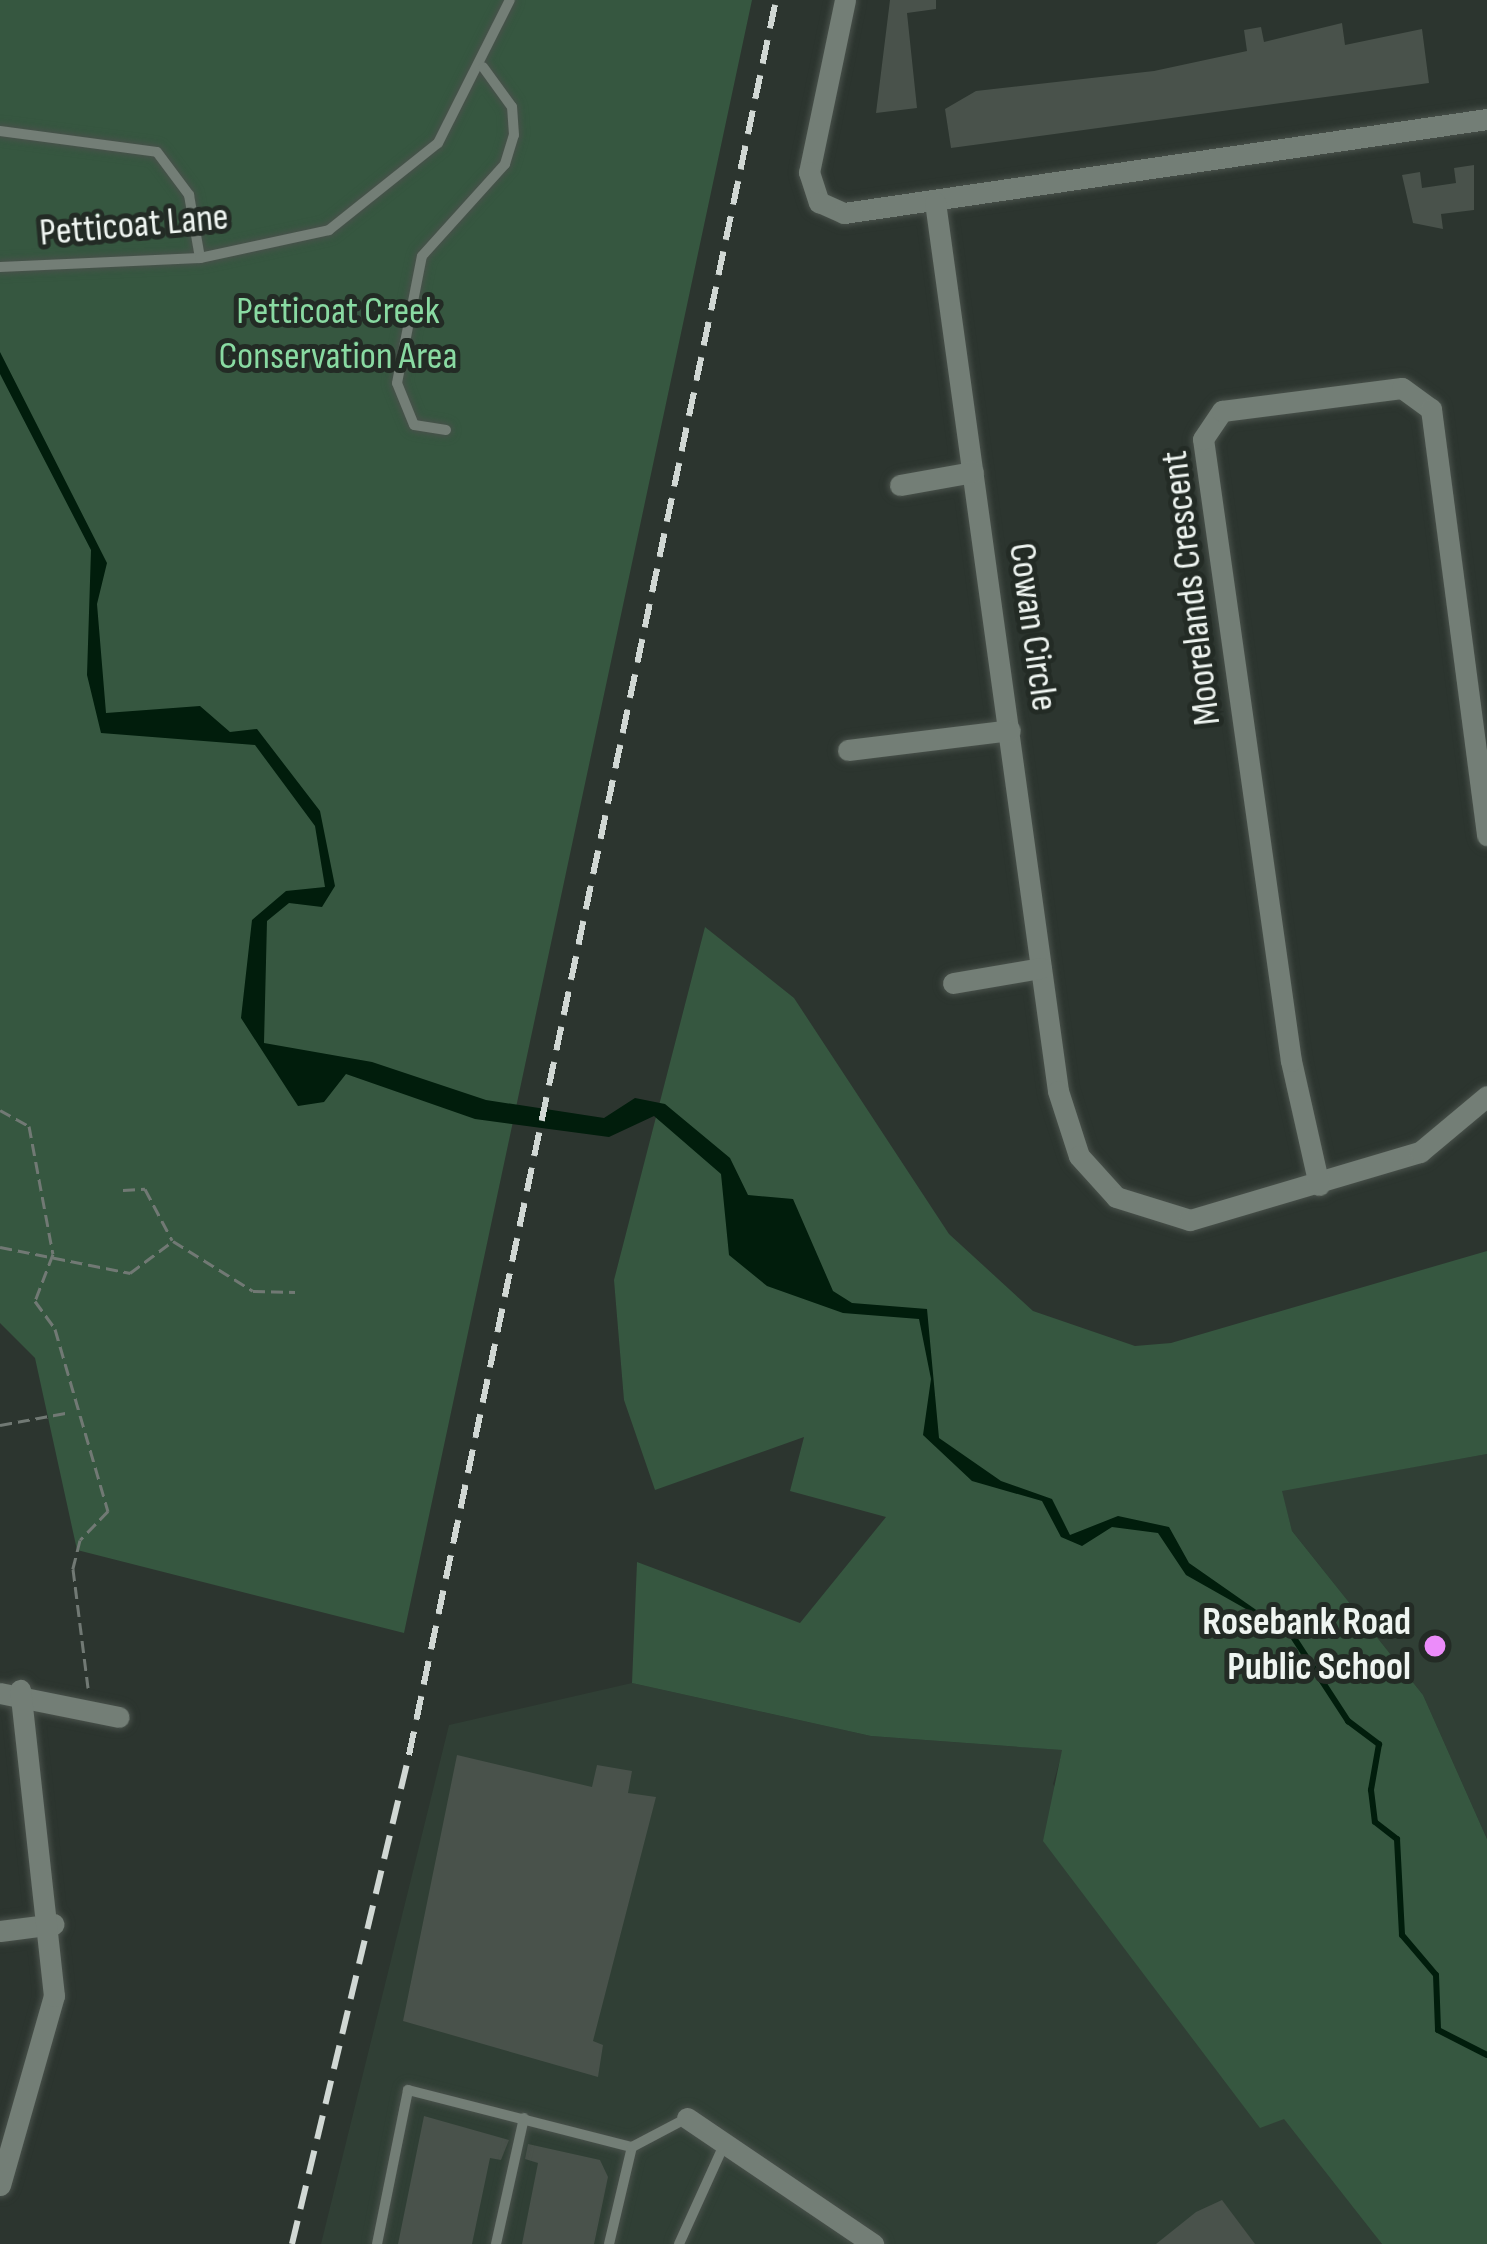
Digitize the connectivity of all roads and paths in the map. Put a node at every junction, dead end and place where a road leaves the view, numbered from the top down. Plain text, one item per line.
1 (510, 0) edge
2 (845, 0) edge
3 (483, 68) junction
4 (1487, 119) edge
5 (0, 130) edge
6 (934, 202) junction
7 (200, 258) junction
8 (0, 267) edge
9 (446, 430) dead end
10 (973, 472) junction
11 (900, 485) dead end
12 (1010, 730) junction
13 (848, 750) dead end
14 (1487, 835) edge
15 (1041, 968) junction
16 (953, 983) dead end
17 (1487, 1096) edge
18 (0, 1110) edge
19 (1319, 1185) junction
20 (123, 1190) dead end
21 (173, 1241) junction
22 (0, 1247) edge
23 (53, 1254) junction
24 (295, 1292) dead end
25 (73, 1412) junction
26 (0, 1425) edge
27 (10, 1691) edge
28 (88, 1702) junction
29 (118, 1717) dead end
30 (54, 1924) junction
31 (0, 1931) edge
32 (524, 2118) junction
33 (687, 2118) joint
34 (632, 2147) junction
35 (722, 2149) junction
36 (0, 2185) edge
37 (377, 2244) edge
38 (496, 2244) edge
39 (609, 2244) edge
40 (679, 2244) edge
41 (872, 2244) edge

1 - 3 lane, Petticoat Lane
2 - 6 street
3 - 7 lane, Petticoat Lane
3 - 9 lane
4 - 6 street
5 - 7 lane
6 - 10 street, Cowan Circle
7 - 8 lane, Petticoat Lane
10 - 11 street
10 - 12 street, Cowan Circle
12 - 13 street
12 - 15 street, Cowan Circle
14 - 19 street, Moorelands Crescent
15 - 16 street
15 - 19 street, Cowan Circle
17 - 19 street, Cowan Circle
18 - 23 path
20 - 21 path
21 - 23 path
21 - 24 path
22 - 23 path
23 - 25 path
25 - 26 path
25 - 28 path
27 - 28 street
27 - 30 street
28 - 29 street
30 - 31 street
30 - 36 street
32 - 34 lane
32 - 37 lane
32 - 38 lane
33 - 34 lane
33 - 35 street
34 - 39 lane
35 - 40 lane
35 - 41 street

